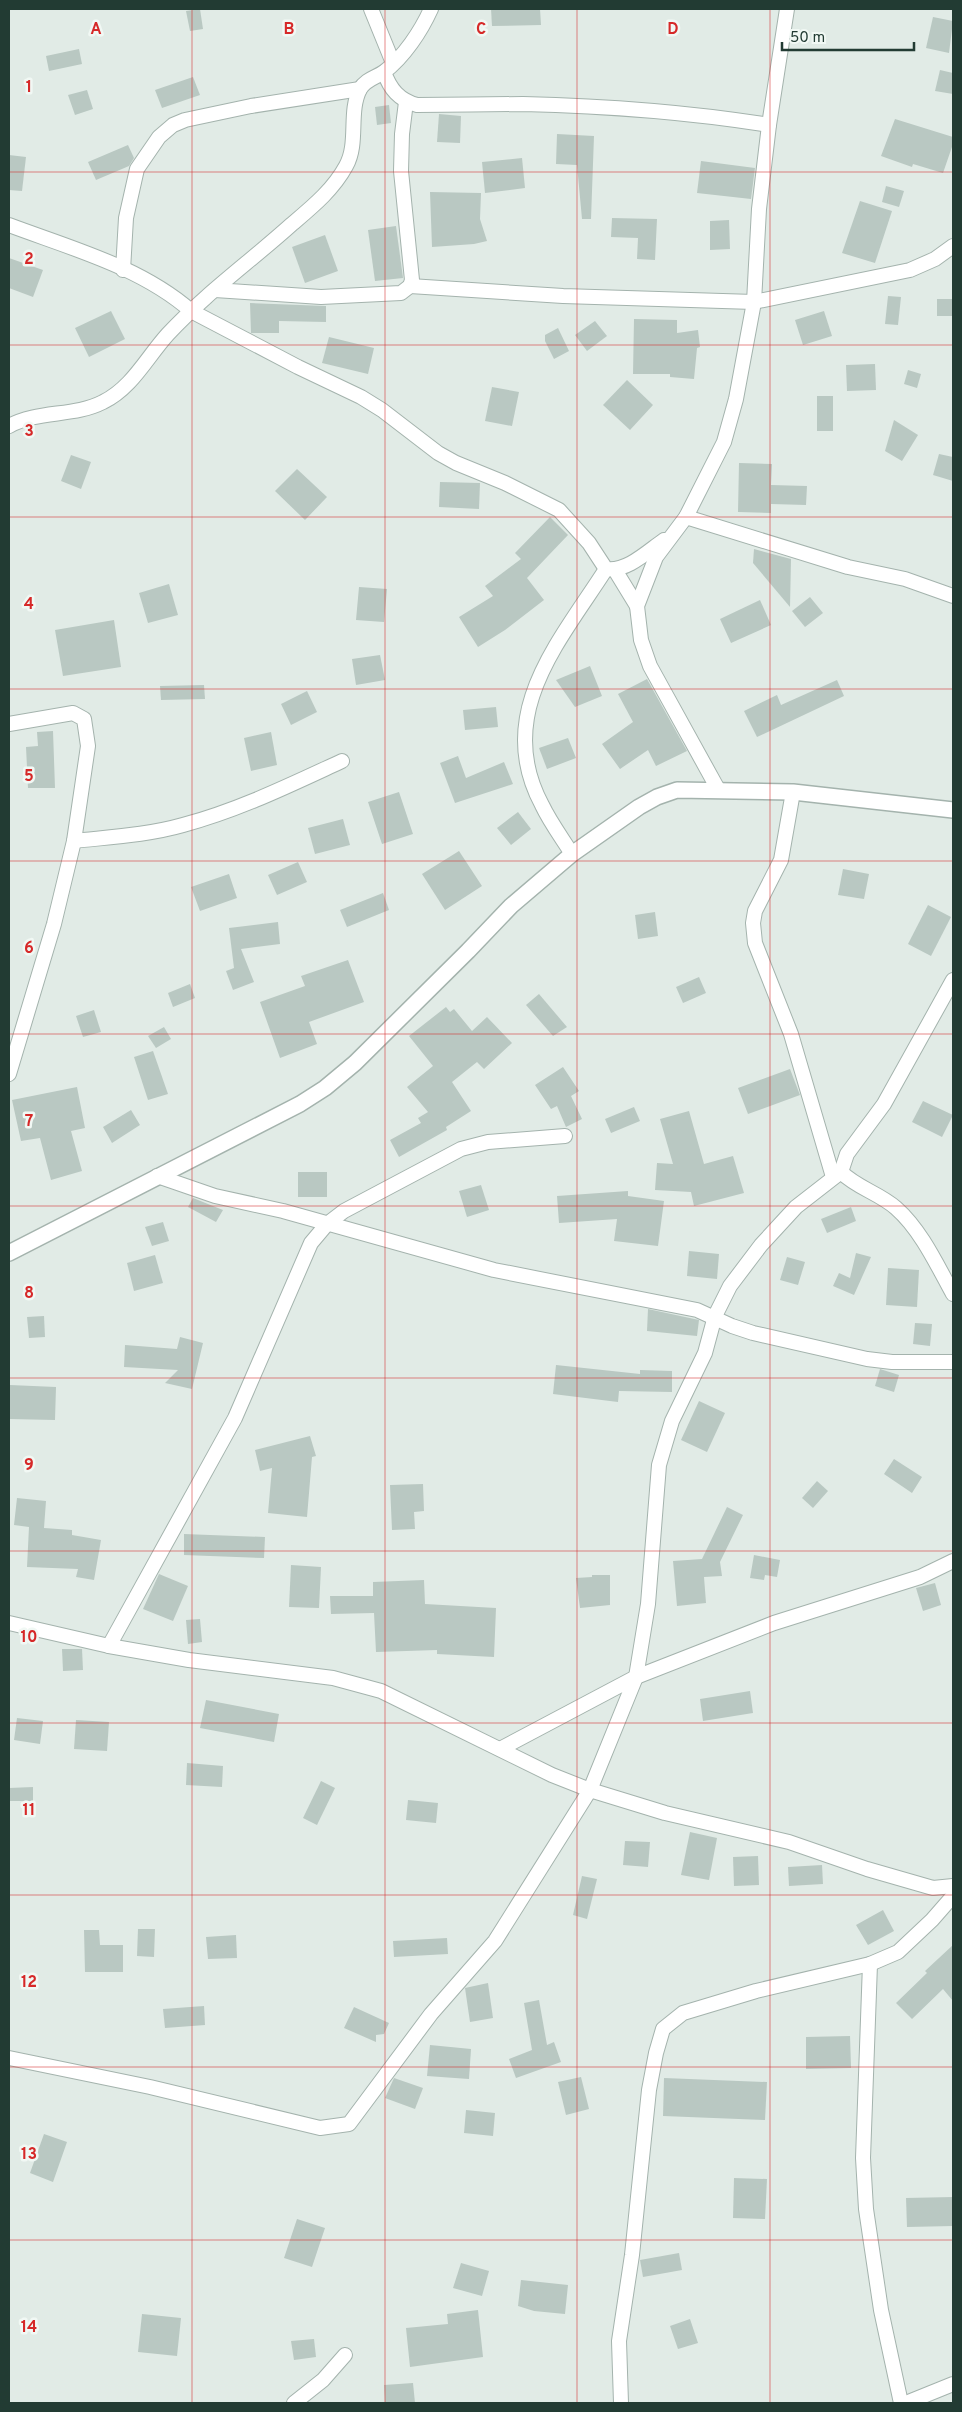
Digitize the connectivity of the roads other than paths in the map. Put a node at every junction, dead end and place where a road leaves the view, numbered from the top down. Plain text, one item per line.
1 (371, 9) edge
2 (431, 9) edge
3 (787, 9) edge
4 (388, 68) junction
5 (360, 89) junction
6 (406, 102) junction
7 (769, 125) junction
8 (9, 225) edge
9 (953, 246) edge
10 (123, 270) junction
11 (410, 286) junction
12 (215, 290) junction
13 (754, 302) junction
14 (191, 310) junction
15 (9, 426) edge
16 (686, 517) junction
17 (669, 537) junction
18 (610, 569) junction
19 (953, 596) edge
20 (636, 606) junction
21 (9, 724) edge
22 (342, 761) dead end
23 (718, 791) junction
24 (793, 792) junction
25 (953, 810) edge
26 (74, 841) junction
27 (572, 854) junction
28 (953, 980) edge
29 (9, 1074) edge
30 (565, 1136) dead end
31 (837, 1174) junction
32 (157, 1176) junction
33 (327, 1224) junction
34 (9, 1253) edge
35 (953, 1294) edge
36 (715, 1316) junction
37 (953, 1362) edge
38 (953, 1561) edge
39 (9, 1623) edge
40 (109, 1646) junction
41 (636, 1677) junction
42 (500, 1749) junction
43 (590, 1790) junction
44 (953, 1886) edge
45 (950, 1904) edge
46 (870, 1964) junction
47 (9, 2058) edge
48 (345, 2355) dead end
49 (953, 2384) edge
50 (294, 2403) edge
51 (621, 2403) edge
52 (901, 2403) edge
53 (906, 2403) edge

1 - 4 street
2 - 4 street
3 - 7 street
4 - 5 street
4 - 6 street
5 - 10 street
5 - 12 street
6 - 7 street
6 - 11 street
7 - 13 street
8 - 10 street
9 - 13 street
10 - 14 street
11 - 12 street
11 - 13 street
12 - 14 street
13 - 16 street
14 - 15 street
14 - 18 street
16 - 17 street
16 - 19 street
17 - 18 street
17 - 20 street
18 - 20 street
18 - 27 street
20 - 23 street
21 - 26 street
22 - 26 street
23 - 24 street
23 - 27 street
24 - 25 street
24 - 31 street
26 - 29 street
27 - 32 street
28 - 31 street
30 - 33 street
31 - 35 street
31 - 36 street
32 - 33 street
32 - 34 street
33 - 36 street
33 - 40 street
36 - 37 street
36 - 41 street
38 - 41 street
39 - 40 street
40 - 42 street
41 - 42 street
41 - 43 street
42 - 43 street
43 - 44 street
43 - 47 street
45 - 46 street
46 - 51 street
46 - 52 street
48 - 50 street
49 - 53 street

